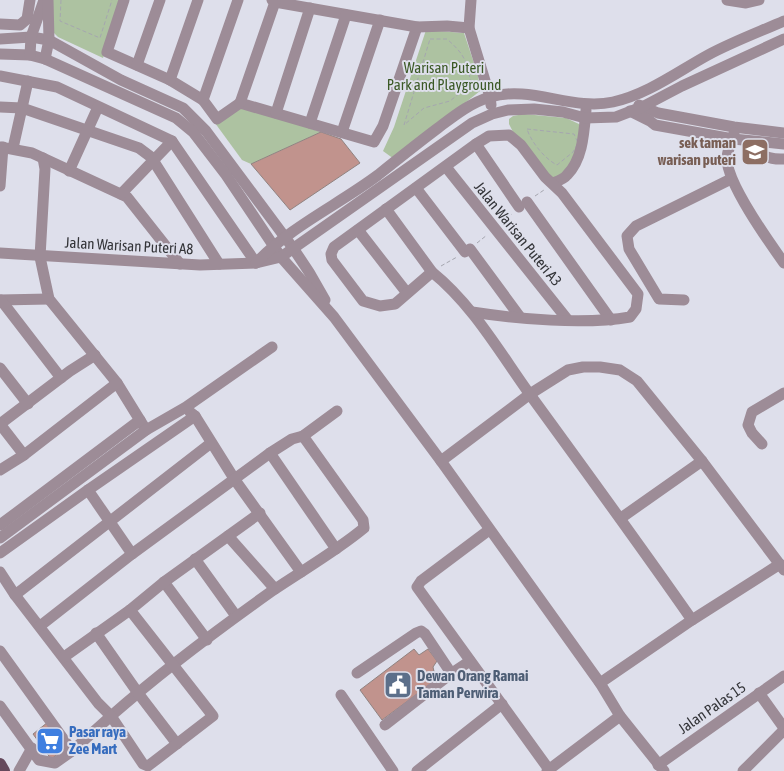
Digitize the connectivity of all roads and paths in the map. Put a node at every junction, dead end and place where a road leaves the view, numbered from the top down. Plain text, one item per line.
1 (30, 0) edge
2 (44, 0) edge
3 (48, 0) edge
4 (61, 0) edge
5 (112, 0) edge
6 (124, 0) edge
7 (160, 0) edge
8 (198, 0) edge
9 (238, 0) edge
10 (471, 0) edge
11 (727, 0) edge
12 (759, 0) edge
13 (274, 1) edge
14 (310, 8) junction
15 (346, 15) junction
16 (380, 20) junction
17 (784, 21) edge
18 (0, 24) edge
19 (417, 27) junction
20 (469, 28) junction
21 (31, 37) junction
22 (0, 39) edge
23 (784, 39) edge
24 (48, 40) junction
25 (0, 54) edge
26 (30, 55) junction
27 (45, 59) junction
28 (137, 65) junction
29 (0, 76) edge
30 (170, 80) junction
31 (28, 81) junction
32 (663, 96) junction
33 (490, 97) junction
34 (627, 98) junction
35 (203, 100) junction
36 (240, 103) junction
37 (586, 104) junction
38 (0, 107) edge
39 (98, 107) junction
40 (642, 107) junction
41 (22, 108) junction
42 (630, 111) junction
43 (276, 113) junction
44 (492, 114) junction
45 (664, 114) junction
46 (616, 117) junction
47 (585, 118) junction
48 (310, 123) junction
49 (404, 125) joint
50 (654, 125) junction
51 (86, 131) junction
52 (342, 132) junction
53 (734, 133) junction
54 (784, 133) edge
55 (172, 141) junction
56 (748, 141) junction
57 (476, 144) junction
58 (784, 144) edge
59 (5, 147) edge
60 (43, 158) junction
61 (784, 159) edge
62 (153, 161) junction
63 (551, 162) joint
64 (446, 167) junction
65 (69, 171) junction
66 (731, 179) junction
67 (553, 183) junction
68 (0, 186) edge
69 (416, 188) junction
70 (121, 194) junction
71 (523, 205) junction
72 (386, 209) junction
73 (495, 229) junction
74 (358, 230) junction
75 (285, 237) junction
76 (273, 246) junction
77 (293, 248) junction
78 (0, 253) edge
79 (40, 257) junction
80 (281, 257) junction
81 (256, 263) junction
82 (180, 264) junction
83 (219, 264) junction
84 (784, 264) edge
85 (432, 272) junction
86 (408, 294) junction
87 (49, 299) junction
88 (0, 300) edge
89 (684, 300) dead end
90 (472, 312) junction
91 (334, 317) junction
92 (520, 317) junction
93 (568, 320) junction
94 (611, 320) junction
95 (272, 347) dead end
96 (95, 355) junction
97 (1, 370) edge
98 (61, 378) junction
99 (117, 383) junction
100 (784, 393) edge
101 (530, 394) junction
102 (28, 404) junction
103 (186, 407) junction
104 (337, 411) dead end
105 (194, 416) junction
106 (140, 420) junction
107 (0, 424) edge
108 (146, 430) junction
109 (302, 436) junction
110 (211, 443) junction
111 (762, 444) dead end
112 (270, 453) junction
113 (24, 455) junction
114 (441, 461) junction
115 (702, 461) junction
116 (0, 470) edge
117 (235, 480) junction
118 (88, 490) junction
119 (260, 513) junction
120 (621, 518) junction
121 (109, 522) junction
122 (0, 525) edge
123 (489, 530) junction
124 (228, 536) junction
125 (0, 538) edge
126 (336, 549) junction
127 (0, 554) edge
128 (132, 554) junction
129 (195, 559) junction
130 (782, 567) edge
131 (0, 572) edge
132 (301, 572) junction
133 (164, 582) junction
134 (275, 590) junction
135 (15, 595) junction
136 (130, 610) junction
137 (236, 616) junction
138 (692, 620) junction
139 (40, 626) junction
140 (96, 633) junction
141 (207, 640) junction
142 (0, 651) edge
143 (64, 656) junction
144 (470, 660) junction
145 (172, 665) junction
146 (357, 673) dead end
147 (452, 673) junction
148 (784, 676) edge
149 (600, 683) junction
150 (138, 693) junction
151 (759, 693) junction
152 (341, 695) dead end
153 (502, 704) junction
154 (0, 706) edge
155 (111, 716) junction
156 (620, 716) junction
157 (385, 725) dead end
158 (784, 729) edge
159 (177, 744) junction
160 (32, 748) junction
161 (72, 751) junction
162 (0, 764) edge
163 (661, 768) edge
164 (549, 770) edge
165 (4, 771) edge
166 (18, 771) edge
167 (393, 771) edge
168 (417, 771) edge
169 (743, 771) edge

1 - 18 street
2 - 21 street
3 - 24 street
4 - 5 path
6 - 28 street
7 - 28 street
8 - 30 street
9 - 35 street
10 - 20 street
11 - 12 street
13 - 14 street
13 - 36 street
14 - 15 street
14 - 43 street
15 - 16 street
15 - 48 street
16 - 19 street
16 - 52 street
17 - 34 street
19 - 20 street
19 - 52 street
20 - 33 street
21 - 22 street
21 - 24 street
21 - 26 street
23 - 32 street
24 - 27 street
24 - 75 street
25 - 26 street
26 - 27 street
27 - 76 street
28 - 30 street
29 - 31 street
30 - 35 street
31 - 39 street
31 - 41 street
32 - 40 street
32 - 45 street
33 - 37 street
33 - 44 street
33 - 75 street
34 - 37 street
34 - 40 street
35 - 36 street
36 - 43 street
37 - 47 street
38 - 41 street
39 - 51 street
39 - 55 street
40 - 42 street
40 - 45 street
41 - 51 street
41 - 59 street
42 - 46 street
42 - 50 street
43 - 48 street
44 - 47 street
44 - 77 street
45 - 53 street
46 - 47 street
46 - 50 street
47 - 67 street
48 - 52 street
49 - 49 path
50 - 53 street
51 - 62 street
51 - 65 street
53 - 54 street
53 - 56 street
53 - 66 street
55 - 62 street
55 - 81 street
56 - 58 street
56 - 61 street
57 - 64 street
57 - 67 street
57 - 71 street
59 - 60 street
59 - 68 street
60 - 65 street
60 - 79 street
62 - 70 street
62 - 83 street
63 - 63 path
64 - 69 street
64 - 73 street, Jalan Warisan Puteri A3
65 - 70 street
66 - 84 street
66 - 89 street
67 - 71 path
67 - 94 street
69 - 72 street
69 - 92 street
70 - 82 street
71 - 73 path
71 - 94 street
72 - 74 street
72 - 85 street
73 - 93 street, Jalan Warisan Puteri A3
74 - 86 street
74 - 86 street
75 - 76 street
75 - 77 street
76 - 80 street
76 - 81 street
77 - 80 street
77 - 91 street
78 - 79 street, Jalan Warisan Puteri A8
79 - 82 street, Jalan Warisan Puteri A8
79 - 87 street
80 - 81 street, Jalan Warisan Puteri A8
80 - 91 street
81 - 83 street, Jalan Warisan Puteri A8
82 - 83 street, Jalan Warisan Puteri A8
85 - 86 street
85 - 90 street
87 - 88 street
87 - 96 street
88 - 98 street
90 - 92 street
90 - 101 street
91 - 114 street
92 - 93 street
93 - 94 street
95 - 103 street
96 - 98 street
96 - 99 street
97 - 102 street
98 - 102 street
99 - 106 street
99 - 113 street
100 - 111 street
101 - 114 street
101 - 115 street
101 - 120 street
102 - 107 street
103 - 105 street
103 - 108 street
104 - 109 street
105 - 110 street
105 - 118 street
106 - 108 street
106 - 122 street
107 - 113 street
108 - 125 street
109 - 112 street
109 - 126 street
110 - 117 street
110 - 121 street
112 - 117 street
112 - 126 street
113 - 116 street
114 - 123 street
115 - 120 street
115 - 130 street
117 - 119 street
117 - 128 street
118 - 121 street
118 - 127 street
119 - 124 street
119 - 132 street
120 - 138 street
121 - 128 street
121 - 135 street
123 - 144 street
123 - 149 street
124 - 129 street
124 - 134 street
126 - 132 street
128 - 139 street
129 - 133 street
129 - 137 street
130 - 138 street
131 - 135 street
132 - 134 street
133 - 136 street
133 - 141 street
134 - 137 street
135 - 139 street
136 - 140 street
136 - 145 street
137 - 141 street
138 - 149 street
139 - 143 street
140 - 143 street
140 - 150 street
141 - 145 street
142 - 161 street
143 - 155 street
144 - 147 street
144 - 153 street
145 - 150 street
145 - 159 street
146 - 147 street
147 - 157 street
148 - 151 street, Jalan Palas 15
149 - 156 street
150 - 155 street
150 - 159 street
151 - 158 street
151 - 163 street, Jalan Palas 15
152 - 167 street
153 - 164 street
153 - 168 street
154 - 160 street
155 - 159 street
155 - 161 street
156 - 163 street
156 - 164 street
158 - 169 street
160 - 161 street
160 - 166 street
162 - 165 main road

